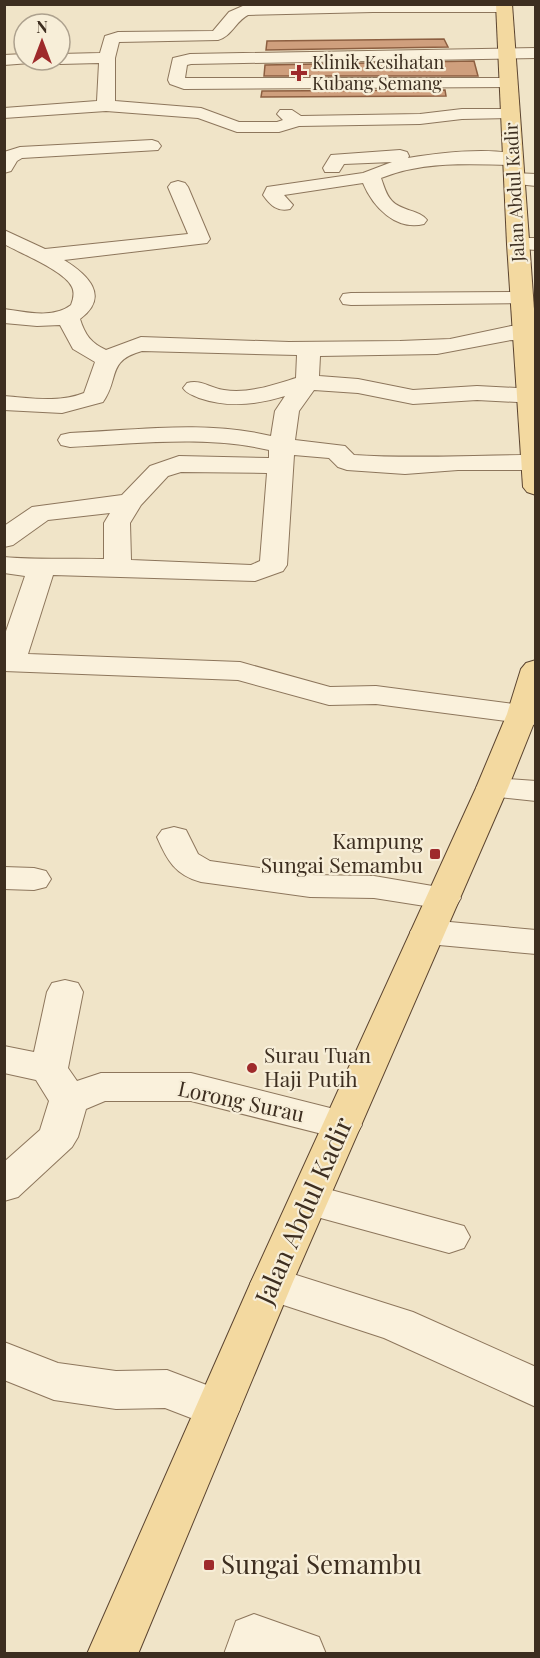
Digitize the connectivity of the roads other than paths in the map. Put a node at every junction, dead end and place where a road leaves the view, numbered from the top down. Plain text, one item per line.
1 (372, 6) edge
2 (238, 7) edge
3 (504, 7) edge
4 (536, 53) edge
5 (372, 56) junction
6 (107, 58) junction
7 (72, 59) edge
8 (536, 62) edge
9 (511, 70) junction
10 (375, 83) junction
11 (106, 106) junction
12 (516, 110) junction
13 (4, 113) edge
14 (152, 146) dead end
15 (512, 159) junction
16 (448, 160) junction
17 (4, 167) edge
18 (332, 168) dead end
19 (370, 176) junction
20 (513, 179) junction
21 (536, 180) edge
22 (178, 187) dead end
23 (283, 205) dead end
24 (417, 220) dead end
25 (4, 236) edge
26 (526, 244) edge
27 (47, 259) junction
28 (15, 264) dead end
29 (434, 297) junction
30 (521, 298) junction
31 (351, 299) dead end
32 (4, 316) edge
33 (68, 316) junction
34 (527, 330) edge
35 (309, 350) junction
36 (107, 358) junction
37 (307, 382) junction
38 (195, 387) dead end
39 (4, 403) edge
40 (532, 403) edge
41 (57, 407) junction
42 (282, 456) junction
43 (535, 475) edge
44 (131, 501) junction
45 (4, 507) edge
46 (41, 513) junction
47 (4, 539) edge
48 (4, 565) edge
49 (41, 568) junction
50 (118, 568) junction
51 (8, 662) edge
52 (536, 669) edge
53 (529, 715) edge
54 (492, 788) junction
55 (536, 791) edge
56 (174, 837) dead end
57 (436, 915) junction
58 (536, 942) edge
59 (65, 992) dead end
60 (4, 1059) edge
61 (59, 1085) junction
62 (342, 1125) junction
63 (4, 1186) edge
64 (309, 1200) junction
65 (448, 1237) dead end
66 (271, 1284) junction
67 (4, 1360) edge
68 (536, 1388) edge
69 (217, 1409) junction
70 (112, 1653) edge
71 (249, 1653) edge
72 (301, 1653) edge

1 - 2 street
1 - 3 street
2 - 6 street
3 - 9 main road, Jalan Abdul Kadir
4 - 9 street
5 - 9 street
5 - 10 street
5 - 10 street
6 - 7 street
6 - 11 street
8 - 9 street
9 - 10 street
9 - 12 main road, Jalan Abdul Kadir
11 - 12 street
11 - 13 street
12 - 15 main road, Jalan Abdul Kadir
14 - 17 street
15 - 16 street
15 - 20 main road, Jalan Abdul Kadir
16 - 18 street
16 - 19 street
19 - 23 street
19 - 24 street
20 - 21 street
20 - 26 main road, Jalan Abdul Kadir
22 - 27 street
25 - 27 street
26 - 30 main road, Jalan Abdul Kadir
27 - 28 street
27 - 33 street
29 - 30 street
29 - 31 street
29 - 34 street
30 - 34 main road, Jalan Abdul Kadir
32 - 33 street
33 - 36 street
34 - 35 street
34 - 40 main road, Jalan Abdul Kadir
35 - 36 street
35 - 37 street
36 - 41 street
37 - 38 street
37 - 40 street
37 - 42 street
39 - 41 street
40 - 43 main road, Jalan Abdul Kadir
41 - 42 street
42 - 43 street
42 - 44 street
42 - 50 street
44 - 46 street
44 - 50 street
45 - 46 street
46 - 47 street
48 - 49 street
49 - 50 street
49 - 51 street
51 - 53 street
52 - 53 main road, Jalan Abdul Kadir
53 - 54 main road, Jalan Abdul Kadir
54 - 55 street
54 - 57 main road, Jalan Abdul Kadir
56 - 57 street
57 - 58 street
57 - 62 main road, Jalan Abdul Kadir
59 - 61 street
60 - 61 street
61 - 62 street, Lorong Surau
61 - 63 street
62 - 64 main road, Jalan Abdul Kadir
64 - 65 street
64 - 66 main road, Jalan Abdul Kadir
66 - 68 street
66 - 69 main road, Jalan Abdul Kadir
67 - 69 street
69 - 70 main road, Jalan Abdul Kadir
71 - 72 street

